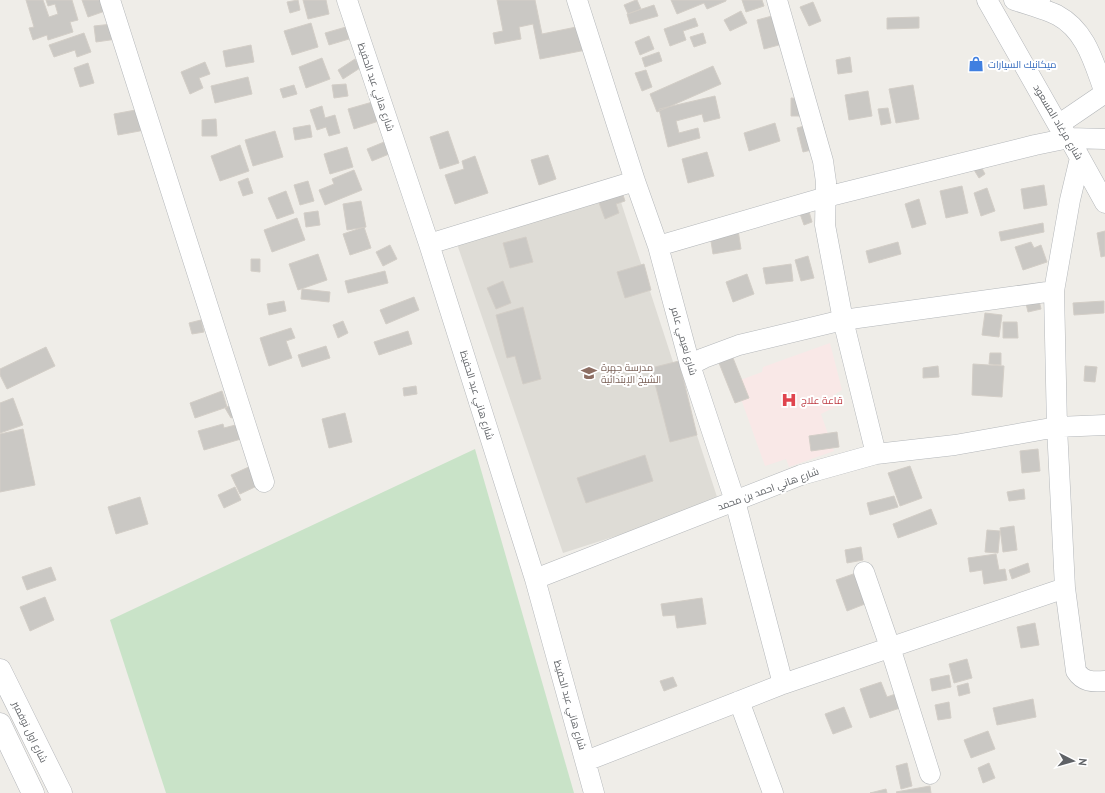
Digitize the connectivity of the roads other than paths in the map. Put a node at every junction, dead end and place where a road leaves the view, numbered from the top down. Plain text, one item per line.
1 (110, 0) edge
2 (347, 0) edge
3 (577, 0) edge
4 (777, 0) edge
5 (987, 0) edge
6 (1014, 0) edge
7 (1036, 3) edge
8 (1105, 93) edge
9 (1064, 131) junction
10 (1105, 138) edge
11 (1080, 158) junction
12 (635, 181) junction
13 (826, 197) junction
14 (1105, 203) edge
15 (429, 244) junction
16 (658, 246) junction
17 (1054, 291) junction
18 (843, 320) junction
19 (690, 364) junction
20 (1105, 425) edge
21 (1057, 427) junction
22 (876, 454) junction
23 (264, 482) dead end
24 (735, 501) junction
25 (864, 572) dead end
26 (535, 579) junction
27 (1065, 588) junction
28 (890, 647) junction
29 (0, 670) edge
30 (1105, 681) edge
31 (783, 684) junction
32 (740, 701) junction
33 (0, 724) edge
34 (586, 761) junction
35 (930, 774) dead end
36 (33, 793) edge
37 (61, 793) edge
38 (594, 793) edge
39 (773, 793) edge

1 - 23 street
2 - 15 street, شارع هاني عبد الحفيظ
3 - 12 street, شارع نعيمي عامر
4 - 13 street
5 - 9 street, شارع مرغاد المسعود
6 - 7 street
7 - 8 street
8 - 9 street
9 - 10 street
9 - 11 street, شارع مرغاد المسعود
9 - 13 street
11 - 14 street, شارع مرغاد المسعود
11 - 17 street
12 - 15 street
12 - 16 street, شارع نعيمي عامر
13 - 16 street
13 - 18 street
15 - 26 street, شارع هاني عبد الحفيظ
16 - 19 street, شارع نعيمي عامر
17 - 18 street
17 - 21 street
18 - 19 street
18 - 22 street
19 - 24 street, شارع نعيمي عامر
20 - 21 street, شارع هاني احمد بن محمد
21 - 22 street, شارع هاني احمد بن محمد
21 - 27 street
22 - 24 street, شارع هاني احمد بن محمد
24 - 26 street, شارع هاني احمد بن محمد
24 - 31 street, شارع نعيمي عامر
25 - 28 street
26 - 34 street, شارع هاني عبد الحفيظ
27 - 28 street
27 - 30 street
28 - 31 street
28 - 35 street
29 - 37 main road, شارع اول نوفمبر
31 - 32 street
32 - 34 street
32 - 39 street
33 - 36 main road
34 - 38 street, شارع هاني عبد الحفيظ

